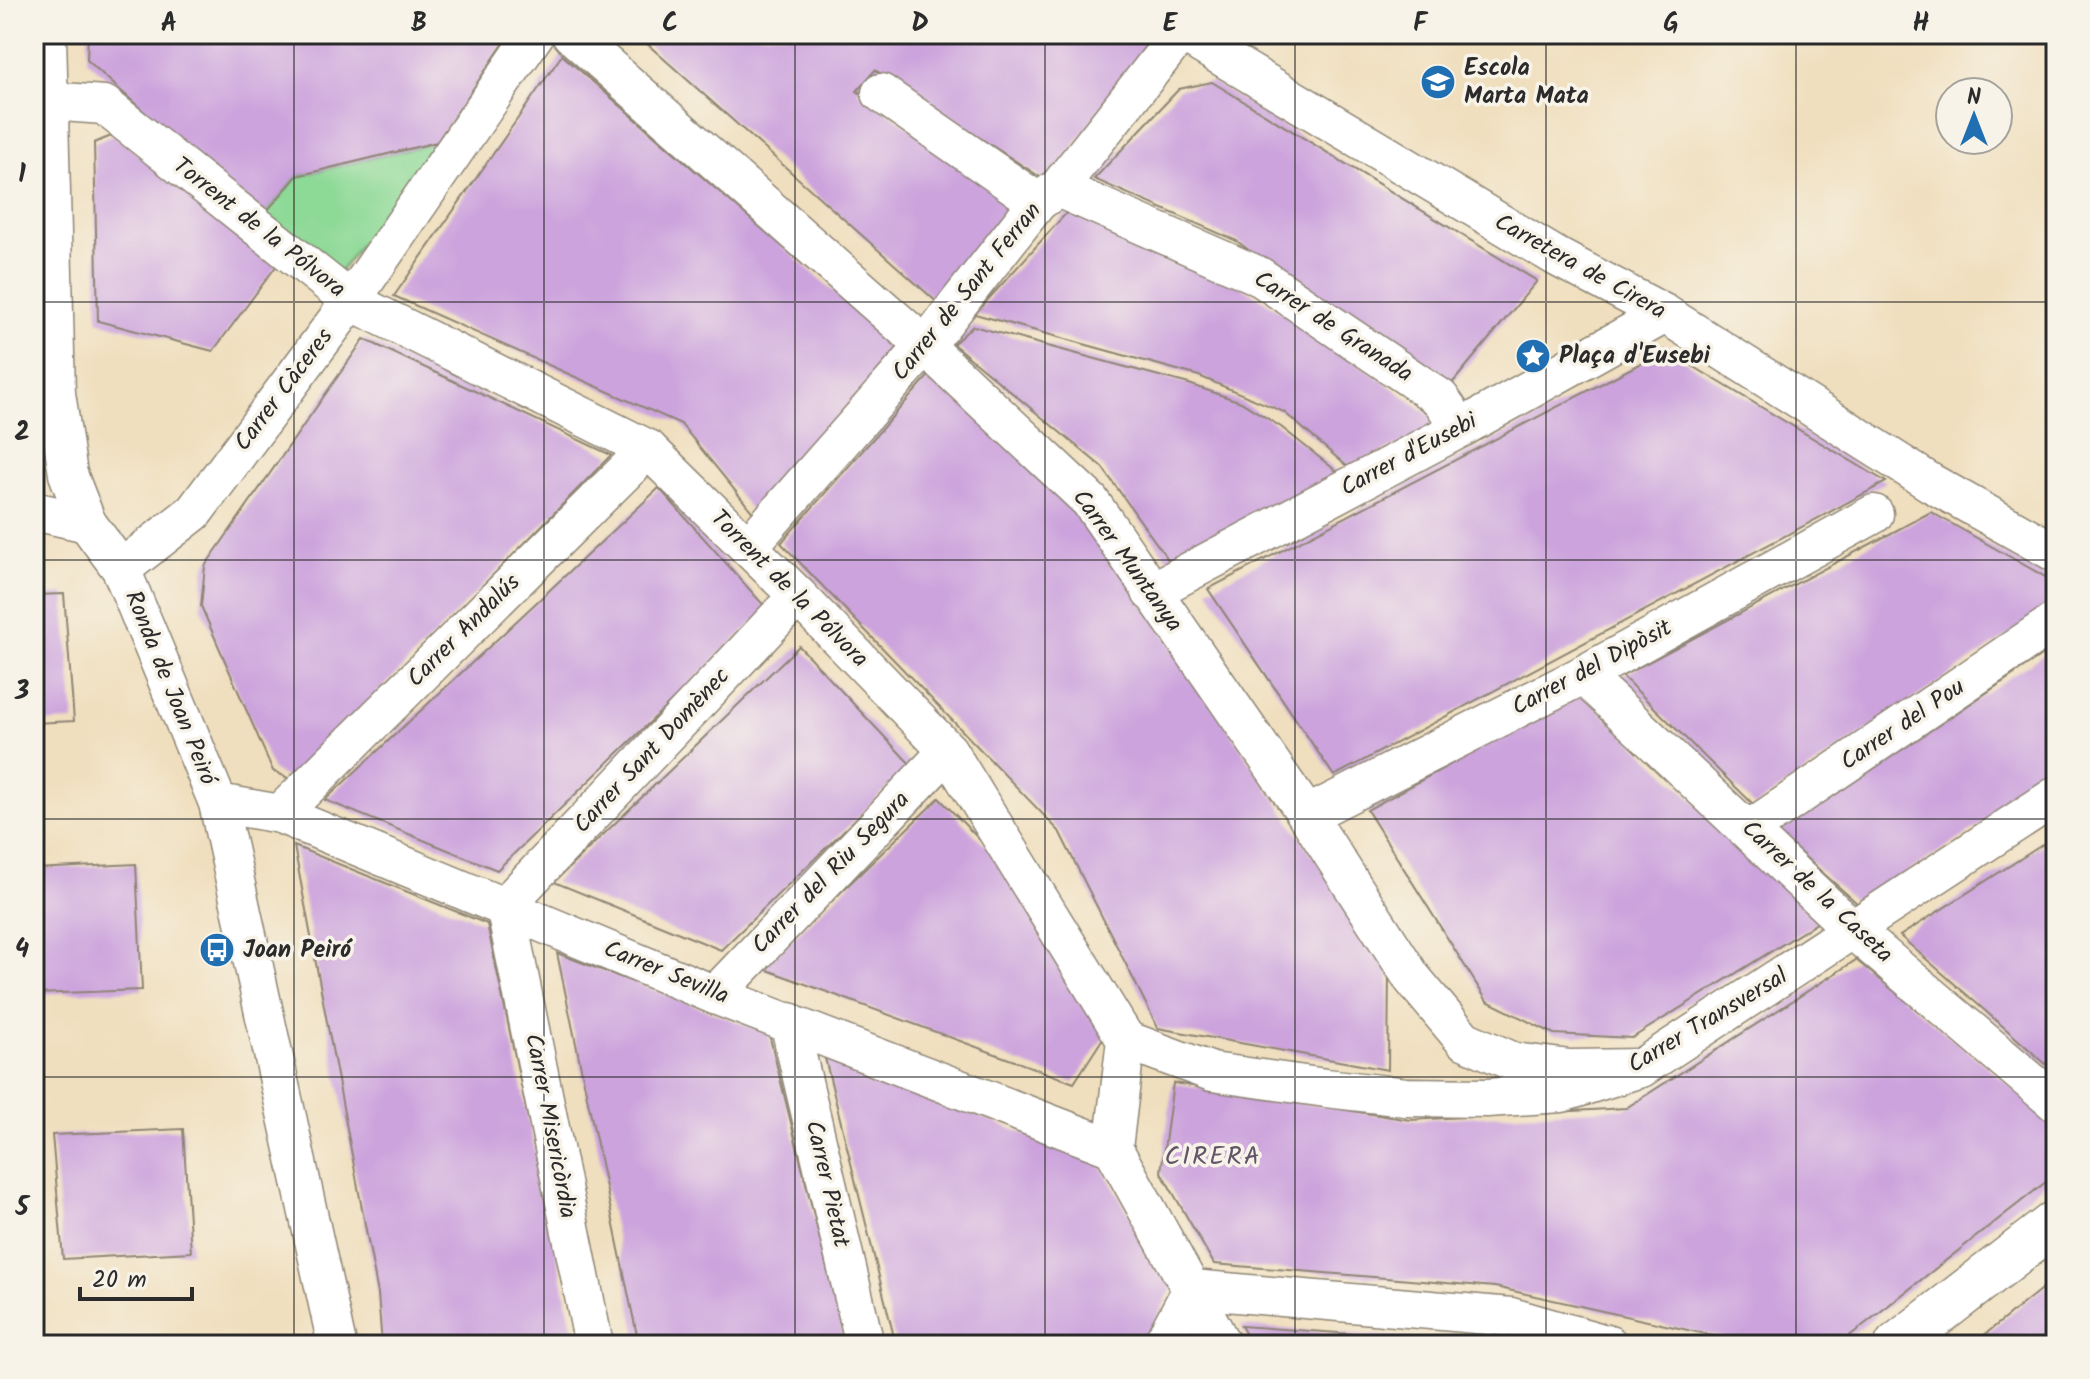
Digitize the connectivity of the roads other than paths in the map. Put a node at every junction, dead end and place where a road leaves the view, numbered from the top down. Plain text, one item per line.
1 (47, 34) edge
2 (535, 34) edge
3 (571, 34) edge
4 (1182, 34) edge
5 (881, 93) dead end
6 (49, 101) junction
7 (1048, 195) junction
8 (351, 301) junction
9 (1665, 314) junction
10 (925, 346) junction
11 (1461, 428) junction
12 (648, 449) junction
13 (34, 511) edge
14 (1874, 514) dead end
15 (87, 523) junction
16 (748, 547) junction
17 (2056, 553) edge
18 (121, 569) junction
19 (1151, 592) junction
20 (798, 596) junction
21 (2056, 621) edge
22 (1583, 675) junction
23 (948, 751) junction
24 (2056, 796) edge
25 (218, 803) junction
26 (280, 814) junction
27 (1307, 815) junction
28 (1750, 829) junction
29 (505, 906) junction
30 (1853, 930) junction
31 (715, 995) junction
32 (789, 1022) junction
33 (1126, 1040) junction
34 (1641, 1068) junction
35 (2056, 1103) edge
36 (1113, 1148) junction
37 (2056, 1222) edge
38 (1192, 1289) junction
39 (337, 1345) edge
40 (594, 1345) edge
41 (865, 1345) edge
42 (1162, 1345) edge
43 (1222, 1345) edge
44 (1609, 1345) edge
45 (1897, 1345) edge

1 - 6 street, Ronda de Joan Peiró
2 - 8 street, Carrer Càceres
3 - 10 street, Carrer Muntanya
4 - 7 street, Carrer de Sant Ferran
4 - 9 street, Carretera de Cirera
5 - 7 street, Carrer de Granada
6 - 8 street, Torrent de la Pólvora
6 - 15 street, Ronda de Joan Peiró
7 - 10 street, Carrer de Sant Ferran
7 - 11 street, Carrer de Granada
8 - 12 street, Torrent de la Pólvora
8 - 18 street, Carrer Càceres
9 - 11 street, Carrer d'Eusebi
9 - 17 street, Carretera de Cirera
10 - 16 street, Carrer de Sant Ferran
10 - 19 street, Carrer Muntanya
11 - 19 street, Carrer d'Eusebi
12 - 16 street, Torrent de la Pólvora
12 - 26 street, Carrer Andalús
13 - 15 street
14 - 22 street, Carrer del Dipòsit
15 - 18 street, Ronda de Joan Peiró
16 - 20 street, Torrent de la Pólvora
18 - 25 street, Ronda de Joan Peiró
19 - 27 street, Carrer Muntanya
20 - 23 street, Torrent de la Pólvora
20 - 29 street, Carrer Sant Domènec
21 - 28 street, Carrer del Pou
22 - 27 street, Carrer del Dipòsit
22 - 28 street, Carrer de la Caseta
23 - 31 street, Carrer del Riu Segura
23 - 33 street, Torrent de la Pólvora
24 - 30 street, Carrer Transversal
25 - 26 street, Carrer Sevilla
25 - 39 street, Ronda de Joan Peiró
26 - 29 street, Carrer Sevilla
27 - 34 street, Carrer Muntanya
28 - 30 street, Carrer de la Caseta
29 - 31 street, Carrer Sevilla
29 - 40 street, Carrer Misericòrdia
30 - 34 street, Carrer Transversal
30 - 35 street, Carrer de la Caseta
31 - 32 street, Carrer Sevilla
32 - 36 street, Carrer Sevilla
32 - 41 street, Carrer Pietat
33 - 34 street, Carrer Transversal
33 - 36 street
36 - 38 street
37 - 45 street
38 - 42 street
38 - 43 street
38 - 44 street

